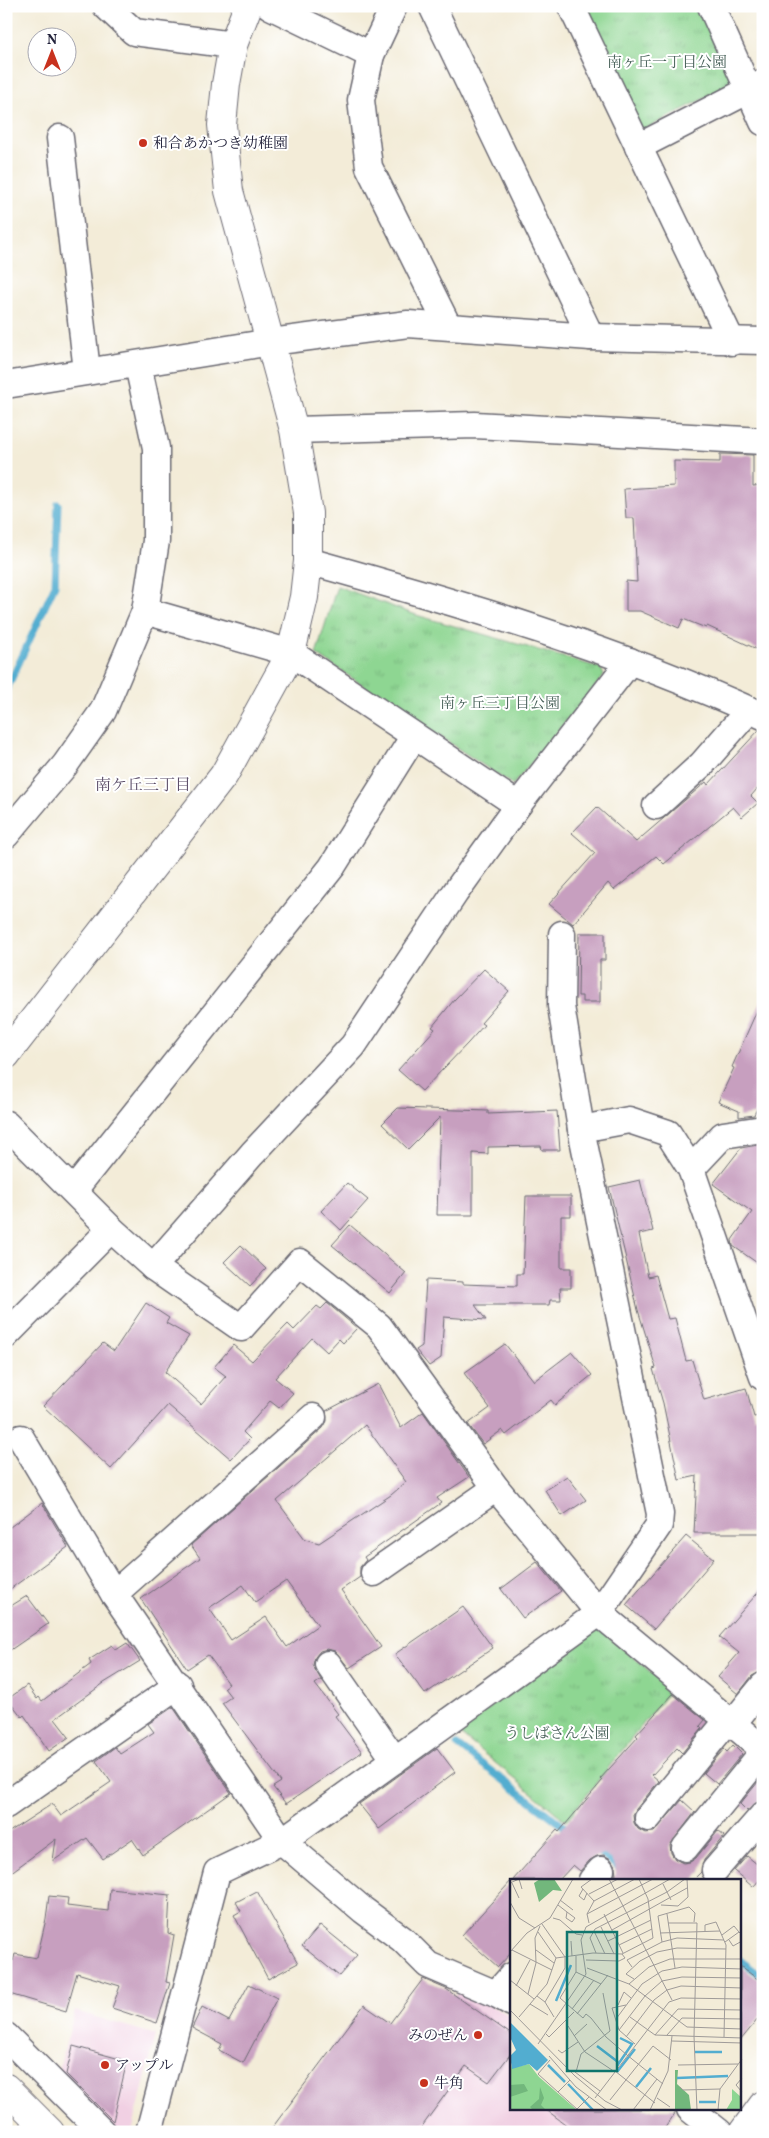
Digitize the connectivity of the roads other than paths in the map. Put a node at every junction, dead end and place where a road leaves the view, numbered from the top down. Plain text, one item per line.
1 (106, 6) edge
2 (248, 6) edge
3 (270, 6) edge
4 (394, 6) edge
5 (432, 6) edge
6 (570, 6) edge
7 (711, 6) edge
8 (233, 45) junction
9 (371, 55) junction
10 (755, 86) edge
11 (763, 122) edge
12 (60, 138) dead end
13 (638, 147) junction
14 (448, 326) junction
15 (591, 337) junction
16 (763, 341) edge
17 (271, 342) junction
18 (732, 342) junction
19 (138, 365) junction
20 (87, 371) junction
21 (6, 385) edge
22 (294, 430) junction
23 (763, 441) edge
24 (308, 561) junction
25 (145, 611) junction
26 (291, 653) junction
27 (630, 661) junction
28 (756, 713) edge
29 (414, 736) junction
30 (518, 804) junction
31 (656, 806) dead end
32 (6, 835) edge
33 (562, 934) dead end
34 (6, 1055) edge
35 (6, 1124) edge
36 (581, 1129) junction
37 (763, 1130) edge
38 (691, 1168) junction
39 (74, 1190) junction
40 (111, 1229) junction
41 (153, 1267) junction
42 (6, 1334) edge
43 (757, 1335) edge
44 (763, 1377) edge
45 (313, 1417) dead end
46 (21, 1438) dead end
47 (496, 1488) junction
48 (374, 1574) dead end
49 (114, 1594) junction
50 (599, 1613) junction
51 (328, 1664) dead end
52 (178, 1685) junction
53 (763, 1686) edge
54 (731, 1721) junction
55 (763, 1751) edge
56 (395, 1760) junction
57 (6, 1805) edge
58 (763, 1815) edge
59 (648, 1818) dead end
60 (282, 1840) junction
61 (686, 1848) dead end
62 (715, 1870) dead end
63 (506, 1991) edge
64 (6, 2036) edge
65 (6, 2088) edge
66 (763, 2105) edge
67 (691, 2110) edge
68 (50, 2132) edge
69 (102, 2132) edge
70 (149, 2132) edge
71 (719, 2132) edge
72 (743, 2132) edge

1 - 8 street
2 - 8 main road
3 - 9 street
4 - 9 street
5 - 15 street
6 - 13 street
7 - 10 street
8 - 17 main road
9 - 14 street
10 - 11 street
10 - 13 street
12 - 20 street
13 - 18 street
14 - 15 street
14 - 17 street
15 - 18 street
16 - 18 street
17 - 19 street
17 - 22 main road
19 - 20 street
19 - 25 street
20 - 21 street
22 - 23 street
22 - 24 main road
24 - 26 main road
24 - 27 street
25 - 26 street
25 - 32 street
26 - 29 street
26 - 34 main road
27 - 28 street
27 - 30 street
28 - 31 street
29 - 30 street
29 - 39 street
30 - 41 street
33 - 36 street
35 - 39 street
36 - 38 street
36 - 50 street
37 - 38 street
38 - 43 street
39 - 40 street
40 - 41 street
40 - 42 street
41 - 47 street
43 - 44 street
45 - 49 street
46 - 49 street
47 - 48 street
47 - 50 street
49 - 52 street
50 - 54 street
50 - 56 street
51 - 56 street
52 - 57 street
52 - 60 street
53 - 54 street
54 - 55 street
54 - 59 street
55 - 61 street
56 - 60 street
58 - 62 street
60 - 63 street
60 - 70 street
64 - 69 street
65 - 68 main road
66 - 72 main road
67 - 71 street

